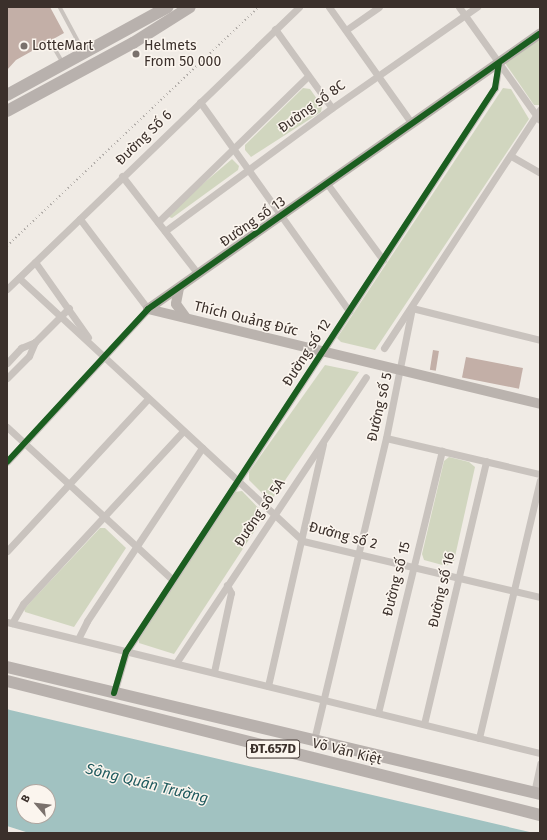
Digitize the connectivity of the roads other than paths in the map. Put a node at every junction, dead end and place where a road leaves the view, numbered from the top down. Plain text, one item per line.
1 (60, 7) edge
2 (168, 7) edge
3 (190, 7) edge
4 (299, 7) edge
5 (329, 7) edge
6 (379, 7) edge
7 (459, 7) edge
8 (477, 7) edge
9 (465, 16) junction
10 (275, 29) junction
11 (346, 30) junction
12 (540, 33) edge
13 (54, 47) dead end
14 (84, 53) junction
15 (64, 64) junction
16 (499, 64) junction
17 (71, 76) junction
18 (308, 76) junction
19 (379, 76) junction
20 (7, 94) edge
21 (200, 102) junction
22 (332, 108) junction
23 (540, 110) edge
24 (7, 111) edge
25 (538, 118) edge
26 (412, 124) junction
27 (233, 147) junction
28 (511, 156) junction
29 (250, 169) junction
30 (540, 172) edge
31 (122, 176) junction
32 (328, 185) junction
33 (281, 216) junction
34 (80, 220) junction
35 (158, 222) junction
36 (165, 231) junction
37 (383, 260) junction
38 (35, 262) junction
39 (198, 274) junction
40 (19, 278) junction
41 (179, 288) junction
42 (7, 289) edge
43 (69, 308) junction
44 (412, 308) junction
45 (148, 309) junction
46 (349, 311) junction
47 (60, 317) junction
48 (186, 318) junction
49 (540, 340) edge
50 (35, 342) junction
51 (92, 344) junction
52 (384, 348) dead end
53 (322, 353) junction
54 (104, 356) junction
55 (7, 363) edge
56 (401, 371) junction
57 (366, 377) dead end
58 (7, 378) edge
59 (148, 399) junction
60 (540, 404) edge
61 (7, 427) edge
62 (183, 431) junction
63 (386, 438) junction
64 (324, 439) junction
65 (24, 443) junction
66 (202, 448) junction
67 (442, 451) junction
68 (486, 461) junction
69 (7, 462) edge
70 (540, 474) edge
71 (540, 480) edge
72 (237, 481) junction
73 (69, 484) junction
74 (274, 515) junction
75 (104, 516) junction
76 (303, 541) junction
77 (136, 546) junction
78 (7, 551) edge
79 (358, 554) junction
80 (414, 568) junction
81 (458, 577) junction
82 (172, 579) junction
83 (227, 584) junction
84 (513, 591) junction
85 (540, 597) edge
86 (10, 623) edge
87 (78, 639) junction
88 (126, 652) junction
89 (176, 663) junction
90 (7, 667) edge
91 (214, 672) junction
92 (7, 681) edge
93 (268, 686) junction
94 (114, 693) junction
95 (324, 700) junction
96 (110, 709) junction
97 (378, 713) junction
98 (424, 724) junction
99 (479, 738) junction
100 (314, 740) junction
101 (540, 753) edge
102 (540, 764) edge
103 (537, 794) edge
104 (535, 813) edge

1 - 14 lane
2 - 14 main road
3 - 17 main road
4 - 10 street, Đường Số 6
5 - 11 street
6 - 11 street
7 - 9 street
8 - 9 street, Đường số 8C
9 - 16 street
9 - 19 street, Đường số 8C
10 - 18 street
10 - 21 street, Đường Số 6
11 - 19 street
12 - 16 street, Đường số 13
13 - 15 lane
14 - 15 main road
15 - 17 main road
15 - 20 main road
16 - 25 street
16 - 26 street, Đường số 13
16 - 37 street, Đường số 12
17 - 24 main road
18 - 22 street
18 - 27 street
19 - 22 street, Đường số 8C
19 - 26 street
21 - 27 street
21 - 31 street, Đường Số 6
22 - 29 street, Đường số 8C
23 - 25 street, Đường số 5
25 - 28 street, Đường số 5
26 - 32 street, Đường số 13
27 - 29 street
27 - 35 street
28 - 30 street
28 - 44 street, Đường số 5
29 - 33 street
29 - 36 street, Đường số 8C
31 - 34 street, Đường Số 6
31 - 35 street
32 - 33 street, Đường số 13
32 - 37 street
33 - 39 street, Đường số 13
33 - 46 street
34 - 38 street, Đường Số 6
34 - 45 street
35 - 36 street
36 - 39 street
37 - 46 street, Đường số 12
38 - 40 street, Đường Số 6
38 - 43 street, Đường số 2
39 - 41 street, Đường số 13
40 - 42 street, Đường Số 6
40 - 47 street, Đường số 2
41 - 45 street, Đường số 13
41 - 48 street
43 - 47 street
43 - 51 street, Đường số 2
44 - 49 street
44 - 52 street
44 - 56 street, Đường số 5
45 - 48 street, Thích Quảng Đức
45 - 54 street, Đường số 13
46 - 53 street, Đường số 12
47 - 50 street
47 - 51 street, Đường số 2
48 - 53 street, Thích Quảng Đức
50 - 55 street
50 - 58 street
51 - 54 street, Đường số 2
53 - 56 street, Thích Quảng Đức
53 - 72 street, Đường số 12
54 - 59 street, Đường số 2
54 - 65 street, Đường số 13
56 - 60 street, Thích Quảng Đức
56 - 63 street, Đường số 5
57 - 64 street, Đường số 5A
59 - 62 street, Đường số 2
59 - 73 street
61 - 65 street
62 - 66 street, Đường số 2
62 - 75 street
63 - 67 street
63 - 79 street, Đường số 5
64 - 74 street, Đường số 5A
64 - 76 street
65 - 69 street, Đường số 13
65 - 73 street
66 - 72 street, Đường số 2
66 - 77 street
67 - 68 street
67 - 80 street, Đường số 15
68 - 70 street
68 - 81 street, Đường số 16
71 - 84 street
72 - 74 street, Đường số 2
72 - 82 street, Đường số 12
73 - 75 street
73 - 78 street
74 - 76 street, Đường số 2
74 - 83 street, Đường số 5A
75 - 77 street
75 - 86 street
76 - 79 street, Đường số 2
76 - 93 street
77 - 82 street
77 - 87 street
79 - 80 street, Đường số 2
79 - 95 street, Đường số 5
80 - 81 street, Đường số 2
80 - 97 street, Đường số 15
81 - 84 street, Đường số 2
81 - 98 street, Đường số 16
82 - 88 street, Đường số 12
83 - 89 street, Đường số 5A
83 - 91 street
84 - 85 street, Đường số 2
84 - 99 street
86 - 87 street
87 - 88 street
88 - 89 street
88 - 94 street, Đường số 12
89 - 91 street
90 - 94 main road, Võ Văn Kiệt / ĐT.657D
91 - 93 street
92 - 96 main road, Võ Văn Kiệt / ĐT.657D
93 - 95 street
94 - 96 main road
94 - 100 main road, Võ Văn Kiệt / ĐT.657D
95 - 97 street
95 - 100 street, Đường số 5
96 - 104 main road, Võ Văn Kiệt / ĐT.657D
97 - 98 street
98 - 99 street
99 - 101 street
100 - 103 main road, Võ Văn Kiệt / ĐT.657D
102 - 103 street
103 - 104 main road

